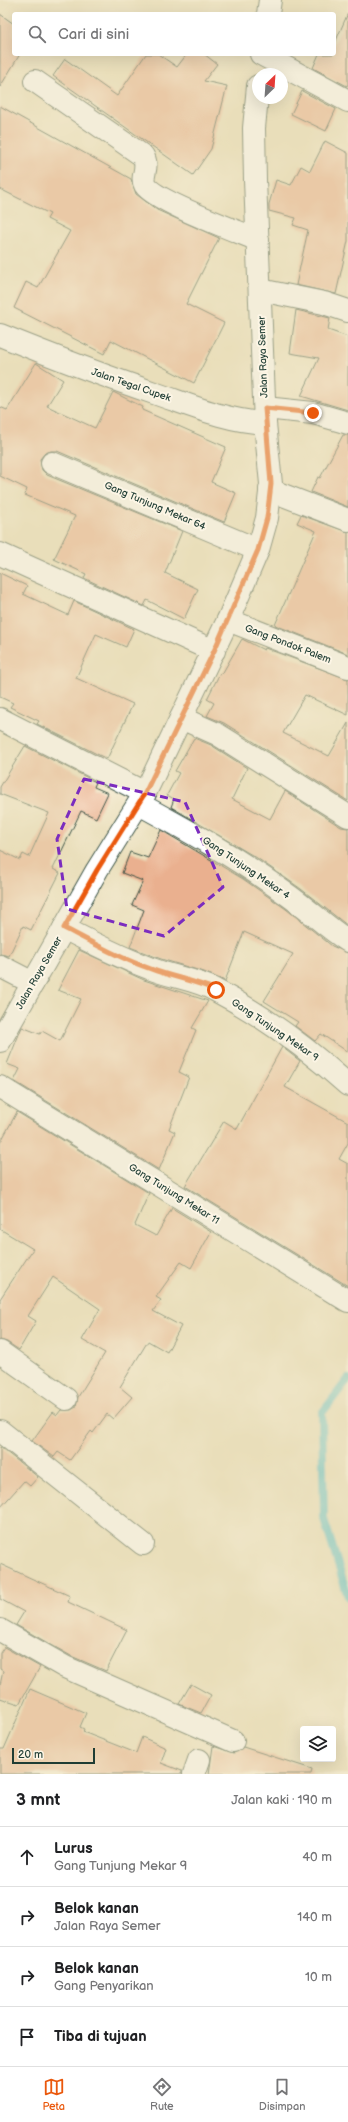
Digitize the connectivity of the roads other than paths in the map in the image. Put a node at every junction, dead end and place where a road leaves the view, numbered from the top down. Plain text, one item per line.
1 (270, 0) edge
2 (268, 12) edge
3 (261, 56) edge
4 (265, 56) edge
5 (260, 68) edge
6 (35, 81) dead end
7 (348, 102) edge
8 (256, 104) edge
9 (258, 240) junction
10 (260, 290) junction
11 (348, 311) edge
12 (0, 335) edge
13 (265, 415) junction
14 (348, 423) edge
15 (52, 463) dead end
16 (270, 490) junction
17 (348, 520) edge
18 (258, 550) junction
19 (0, 554) edge
20 (228, 620) junction
21 (214, 651) junction
22 (348, 667) edge
23 (181, 718) junction
24 (0, 719) edge
25 (142, 798) junction
26 (348, 816) edge
27 (64, 928) junction
28 (348, 941) edge
29 (0, 966) edge
30 (33, 983) junction
31 (0, 1041) edge
32 (348, 1085) edge
33 (0, 1086) edge
34 (348, 1301) edge
35 (0, 1352) edge
36 (66, 1399) dead end
37 (0, 1431) edge
38 (144, 1544) dead end
39 (0, 1630) edge
40 (233, 1741) dead end

1 - 2 street
3 - 5 street
4 - 7 street
6 - 9 street
8 - 9 street, Jalan Raya Semer
9 - 10 street, Jalan Raya Semer
10 - 11 street
10 - 13 street, Jalan Raya Semer
12 - 13 street, Jalan Tegal Cupek
13 - 14 street, Jalan Tegal Cupek
13 - 16 street, Jalan Raya Semer
15 - 18 street, Gang Tunjung Mekar 64
16 - 17 street
16 - 18 street, Jalan Raya Semer
18 - 20 street, Jalan Raya Semer
19 - 21 street
20 - 21 street, Jalan Raya Semer
20 - 22 street, Gang Pondok Palem
21 - 23 street, Jalan Raya Semer
23 - 25 street, Jalan Raya Semer
23 - 26 street
24 - 25 street, Gang Tunjung Mekar 4
25 - 27 street, Jalan Raya Semer
25 - 28 street, Gang Tunjung Mekar 4
27 - 30 street, Jalan Raya Semer
27 - 32 street, Gang Tunjung Mekar 9
29 - 30 street
30 - 31 street, Jalan Raya Semer
33 - 34 street, Gang Tunjung Mekar 11
35 - 36 street
37 - 38 street
39 - 40 street

